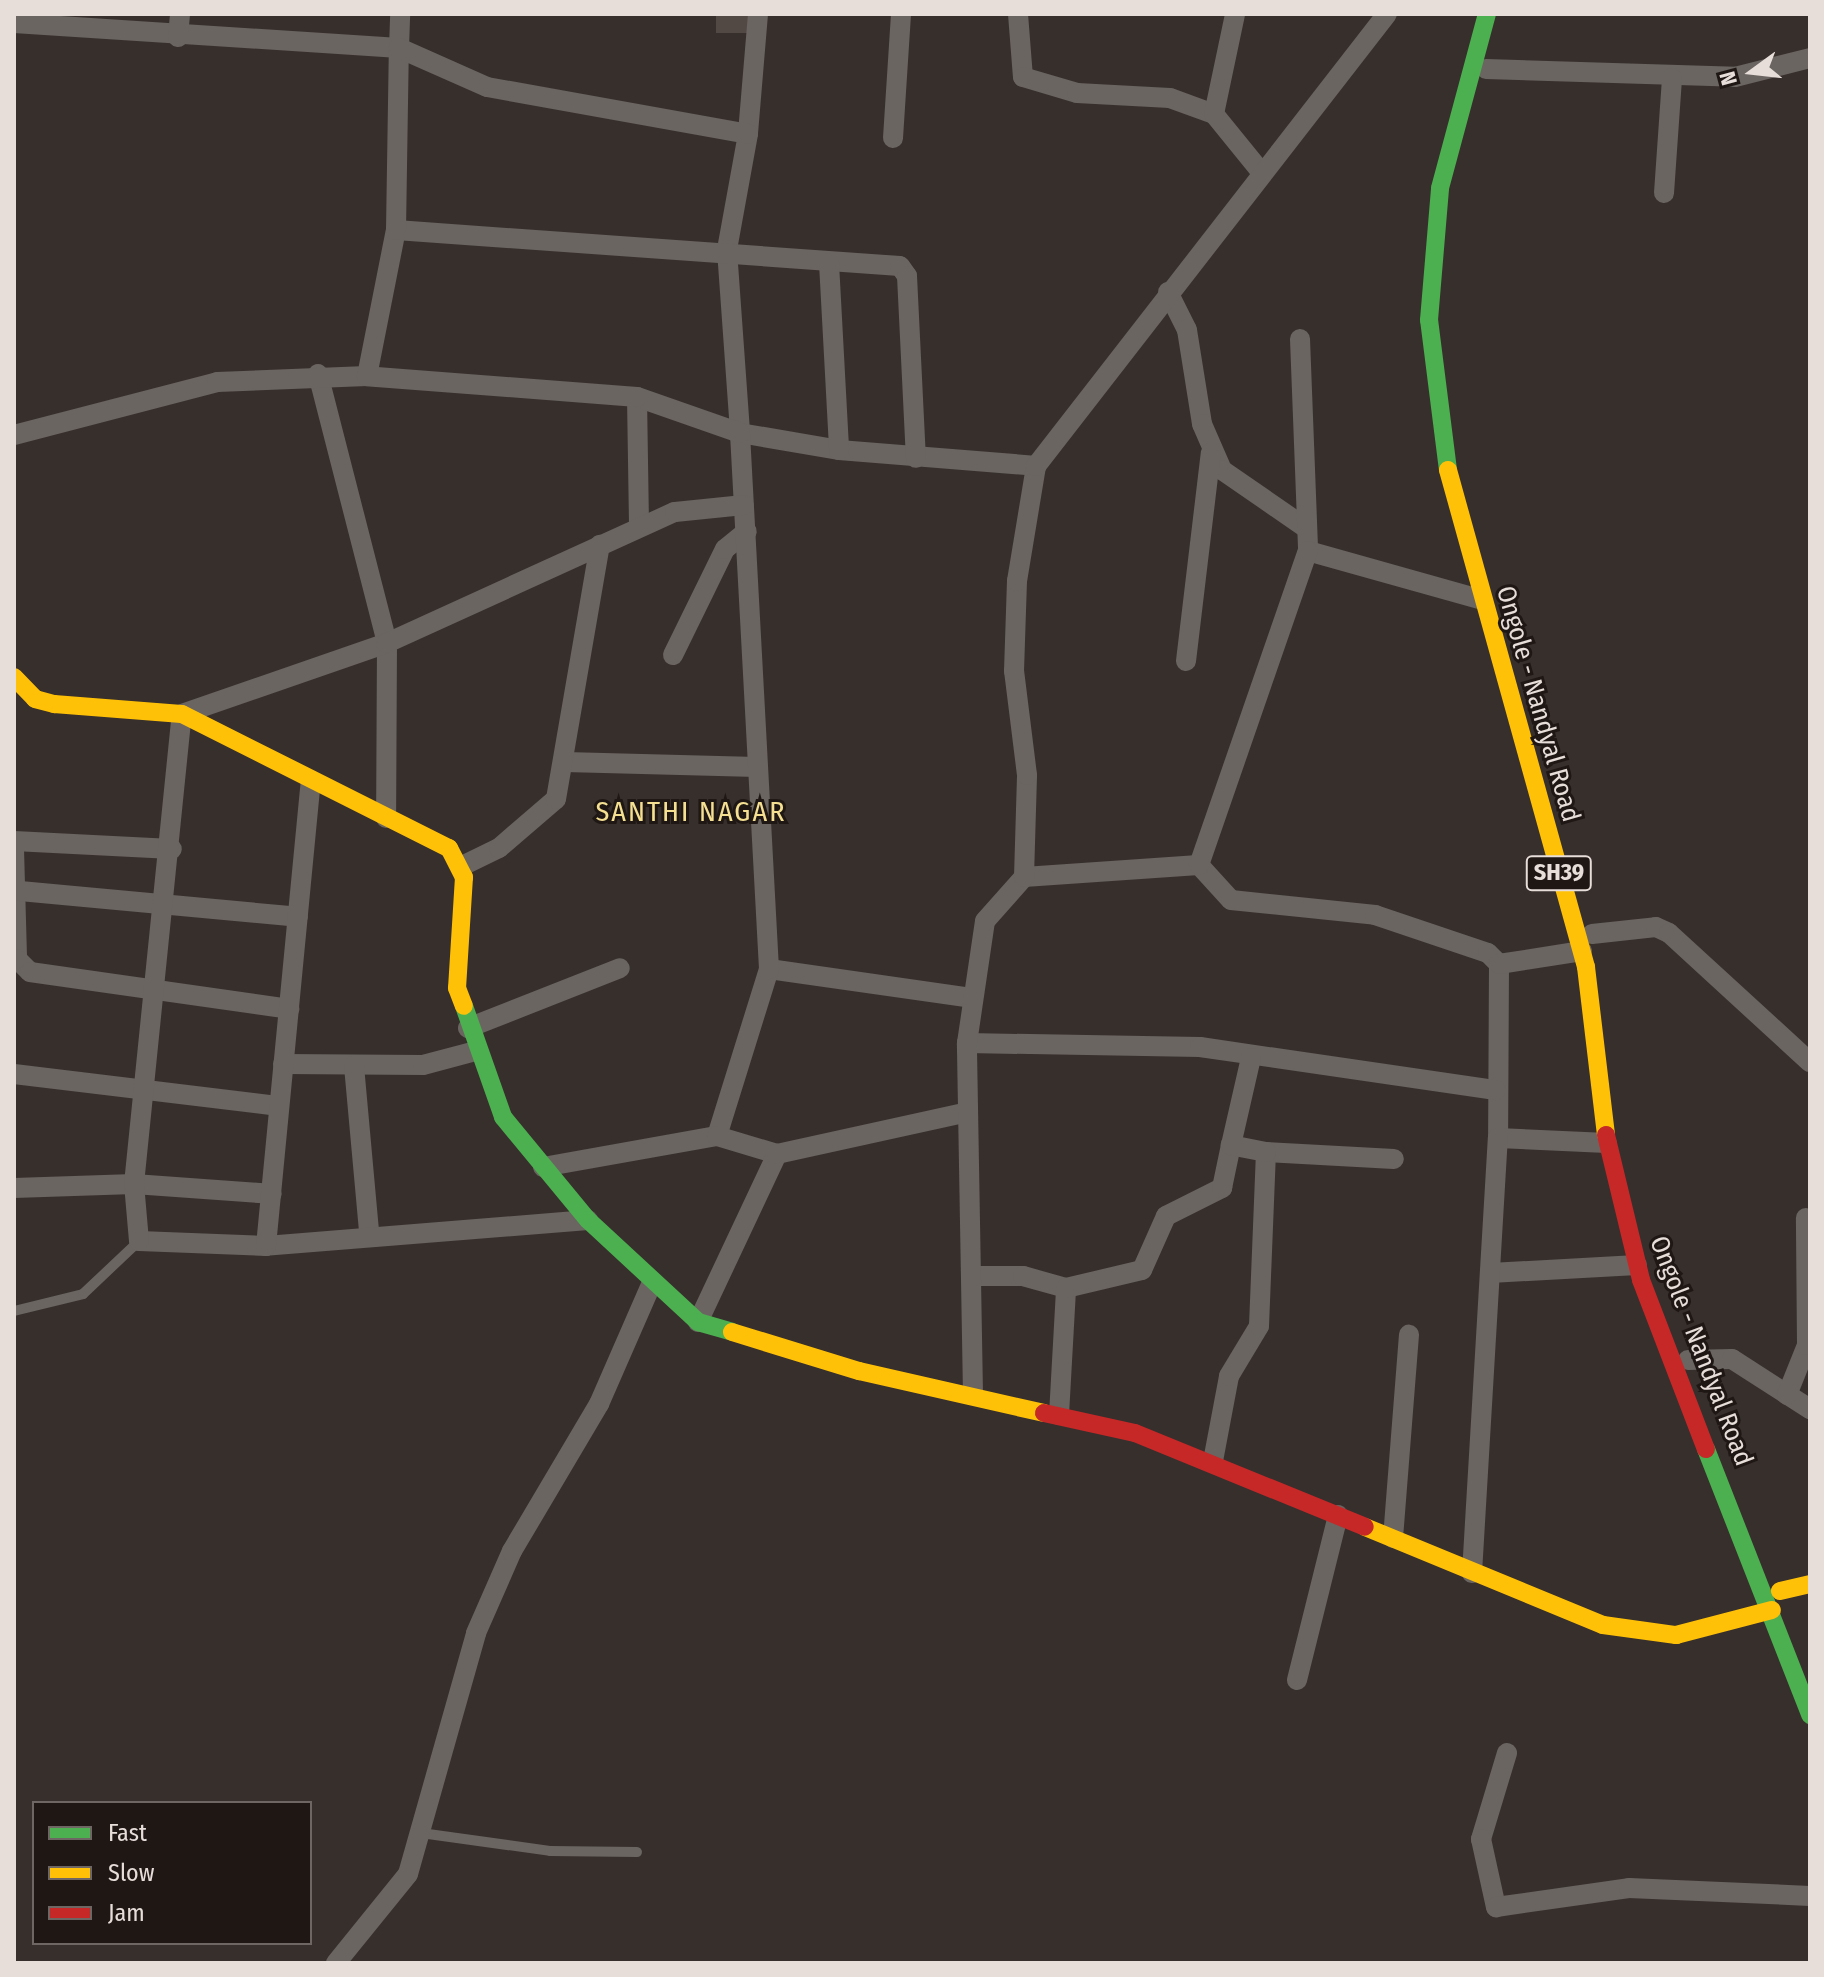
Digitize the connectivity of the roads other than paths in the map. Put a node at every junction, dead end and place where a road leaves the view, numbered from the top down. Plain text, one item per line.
1 (180, 14) edge
2 (400, 14) edge
3 (758, 14) edge
4 (901, 14) edge
5 (1018, 14) edge
6 (1235, 14) edge
7 (1387, 14) edge
8 (1487, 14) edge
9 (1507, 14) edge
10 (14, 23) edge
11 (178, 37) junction
12 (399, 48) junction
13 (1810, 58) edge
14 (1486, 69) junction
15 (1672, 78) junction
16 (1214, 114) junction
17 (748, 134) junction
18 (893, 138) dead end
19 (1262, 173) junction
20 (1664, 193) dead end
21 (396, 230) junction
22 (727, 250) junction
23 (829, 263) junction
24 (1168, 292) junction
25 (1300, 339) dead end
26 (318, 374) junction
27 (367, 376) junction
28 (637, 397) junction
29 (740, 433) junction
30 (14, 435) edge
31 (839, 450) junction
32 (1211, 452) junction
33 (916, 458) junction
34 (1036, 466) junction
35 (744, 505) junction
36 (639, 527) junction
37 (1306, 528) junction
38 (747, 531) junction
39 (600, 545) junction
40 (1308, 551) junction
41 (1482, 600) junction
42 (387, 643) junction
43 (673, 655) dead end
44 (1186, 661) dead end
45 (17, 685) edge
46 (182, 714) junction
47 (565, 762) junction
48 (757, 767) junction
49 (311, 780) junction
50 (386, 818) junction
51 (14, 841) edge
52 (14, 849) edge
53 (172, 849) junction
54 (1199, 865) junction
55 (462, 866) junction
56 (1024, 877) junction
57 (17, 881) edge
58 (167, 905) junction
59 (298, 917) junction
60 (1587, 942) junction
61 (1499, 964) junction
62 (620, 968) dead end
63 (769, 969) junction
64 (159, 994) junction
65 (973, 998) junction
66 (289, 1009) junction
67 (468, 1028) junction
68 (967, 1043) junction
69 (476, 1051) junction
70 (1251, 1058) junction
71 (1810, 1062) edge
72 (283, 1064) junction
73 (354, 1066) junction
74 (14, 1074) edge
75 (147, 1090) junction
76 (1496, 1090) junction
77 (279, 1106) junction
78 (964, 1113) junction
79 (717, 1136) junction
80 (1498, 1138) junction
81 (1607, 1143) junction
82 (1231, 1145) junction
83 (1266, 1152) junction
84 (777, 1154) junction
85 (1394, 1159) dead end
86 (543, 1167) junction
87 (134, 1184) junction
88 (14, 1188) edge
89 (272, 1194) junction
90 (1806, 1218) dead end
91 (588, 1220) junction
92 (361, 1233) junction
93 (139, 1241) junction
94 (266, 1246) junction
95 (354, 1256) dead end
96 (1637, 1265) junction
97 (1490, 1273) junction
98 (971, 1276) junction
99 (651, 1285) junction
100 (1066, 1288) junction
101 (14, 1311) edge
102 (698, 1322) junction
103 (1409, 1335) dead end
104 (1688, 1360) junction
105 (973, 1394) junction
106 (1787, 1395) junction
107 (1810, 1409) edge
108 (1059, 1415) junction
109 (1213, 1461) junction
110 (1338, 1515) junction
111 (1393, 1538) junction
112 (1472, 1573) junction
113 (1810, 1584) edge
114 (1780, 1591) junction
115 (1772, 1610) junction
116 (1810, 1666) edge
117 (1297, 1680) dead end
118 (1810, 1715) edge
119 (1507, 1753) dead end
120 (421, 1833) junction
121 (637, 1852) dead end
122 (1810, 1896) edge
123 (336, 1963) edge

1 - 11 street
2 - 12 street
3 - 17 street
4 - 18 street
5 - 16 street
6 - 16 street
7 - 19 street
8 - 41 main road, Ongole - Nandyal Road / SH39
9 - 14 main road, Ongole - Nandyal Road / SH39
10 - 11 street
11 - 12 street
12 - 17 street
12 - 21 street
13 - 15 street
14 - 15 street
14 - 60 main road, Ongole - Nandyal Road / SH39
15 - 20 street
16 - 19 street
17 - 22 street
19 - 24 street
21 - 22 street
21 - 27 street
22 - 23 street
22 - 29 street
23 - 31 street
23 - 33 street
24 - 32 street
24 - 34 street
25 - 37 street
26 - 27 street
26 - 30 street
26 - 42 street
27 - 28 street
28 - 29 street
28 - 36 street
29 - 31 street
29 - 35 street
31 - 33 street
32 - 37 street
32 - 44 street
33 - 34 street
34 - 56 street
35 - 36 street
35 - 38 street
36 - 39 street
37 - 40 street
38 - 43 street
38 - 48 street
39 - 42 street
39 - 47 street
40 - 41 street
40 - 54 street
41 - 60 main road, Ongole - Nandyal Road / SH39
42 - 46 street
42 - 50 street
45 - 46 main road
46 - 49 main road
46 - 53 street
47 - 48 street
47 - 55 street
48 - 63 street
49 - 50 main road
49 - 59 street
50 - 55 main road
51 - 53 street
52 - 57 street
53 - 58 street
54 - 56 street
54 - 61 street
55 - 67 main road
56 - 65 street
57 - 58 street
57 - 64 street
58 - 59 street
58 - 64 street
59 - 66 street
60 - 61 street
60 - 71 street
60 - 81 main road, Ongole - Nandyal Road / SH39
60 - 104 main road, Ongole - Nandyal Road / SH39
61 - 76 street
62 - 67 street
63 - 65 street
63 - 79 street
64 - 66 street
64 - 75 street
65 - 68 street
66 - 72 street
67 - 69 main road
68 - 70 street
68 - 78 street
69 - 73 street
69 - 86 main road
70 - 76 street
70 - 82 street
72 - 73 street
72 - 77 street
73 - 92 street
74 - 75 street
75 - 77 street
75 - 87 street
76 - 80 street
77 - 89 street
78 - 84 street
78 - 98 street
79 - 84 street
79 - 86 street
80 - 81 street
80 - 97 street
81 - 96 main road, Ongole - Nandyal Road / SH39
82 - 83 street
82 - 100 street
83 - 85 street
83 - 109 street
84 - 102 street
86 - 91 main road
87 - 88 street
87 - 89 street
87 - 93 street
89 - 94 street
90 - 106 street
91 - 92 street
91 - 99 main road
92 - 94 street
92 - 95 street
93 - 94 street
93 - 101 lane
96 - 97 street
96 - 115 main road, Ongole - Nandyal Road / SH39
97 - 112 street
98 - 100 street
98 - 105 street
99 - 102 main road
99 - 120 street
100 - 108 street
102 - 105 main road
103 - 111 street
104 - 106 street
104 - 114 main road, Ongole - Nandyal Road / SH39
105 - 108 main road
106 - 107 street
108 - 109 main road
109 - 110 main road
110 - 111 main road
110 - 117 street
111 - 112 main road
112 - 115 main road
113 - 114 main road
114 - 116 main road, Ongole - Nandyal Road / SH39
115 - 118 main road, Ongole - Nandyal Road / SH39
119 - 122 street
120 - 121 lane
120 - 123 street

